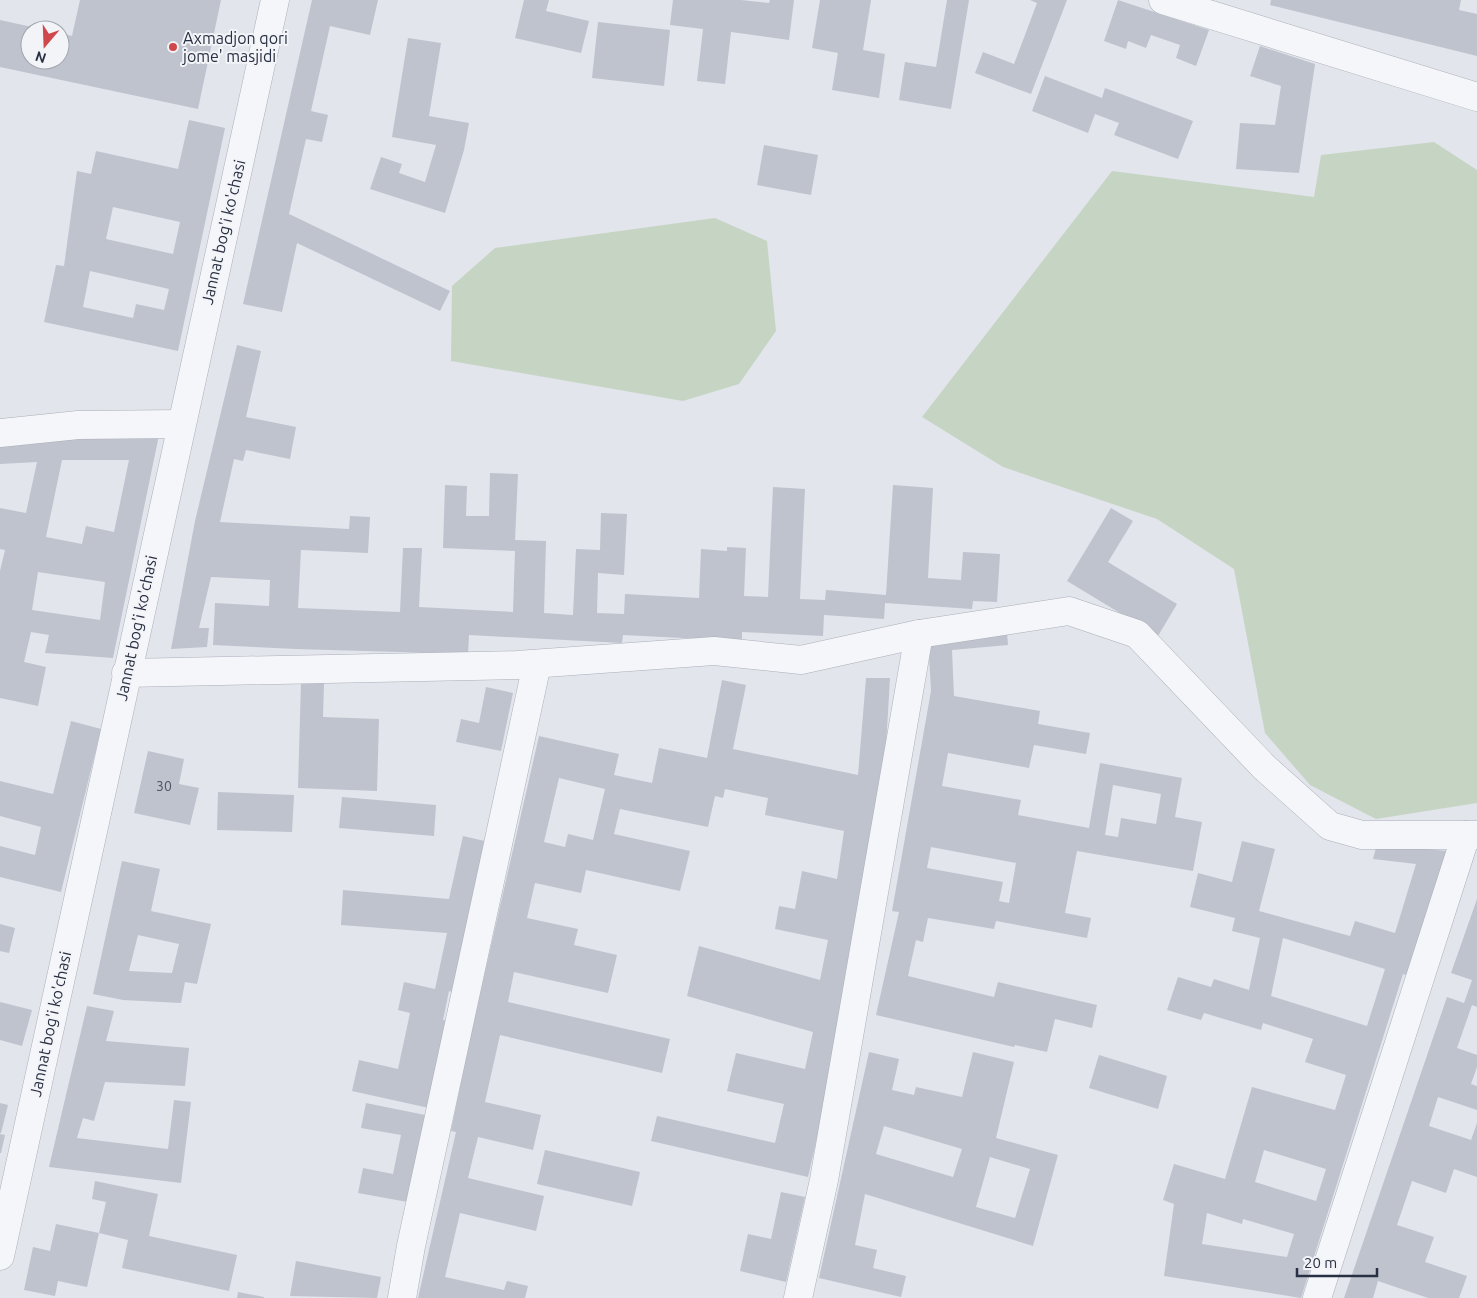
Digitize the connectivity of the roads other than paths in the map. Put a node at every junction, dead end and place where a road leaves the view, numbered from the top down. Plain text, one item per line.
1 (275, 0) edge
2 (1163, 0) edge
3 (1477, 97) edge
4 (181, 424) junction
5 (0, 433) edge
6 (919, 634) junction
7 (537, 664) junction
8 (126, 674) junction
9 (1471, 835) edge
10 (0, 1256) edge
11 (402, 1298) edge
12 (798, 1298) edge
13 (1317, 1298) edge

1 - 4 street, Jannat bog'i ko'chasi
2 - 3 street
4 - 5 street
4 - 8 street, Jannat bog'i ko'chasi
6 - 7 street
6 - 9 street
6 - 12 street
7 - 8 street
7 - 11 street
8 - 10 street, Jannat bog'i ko'chasi
9 - 13 street

